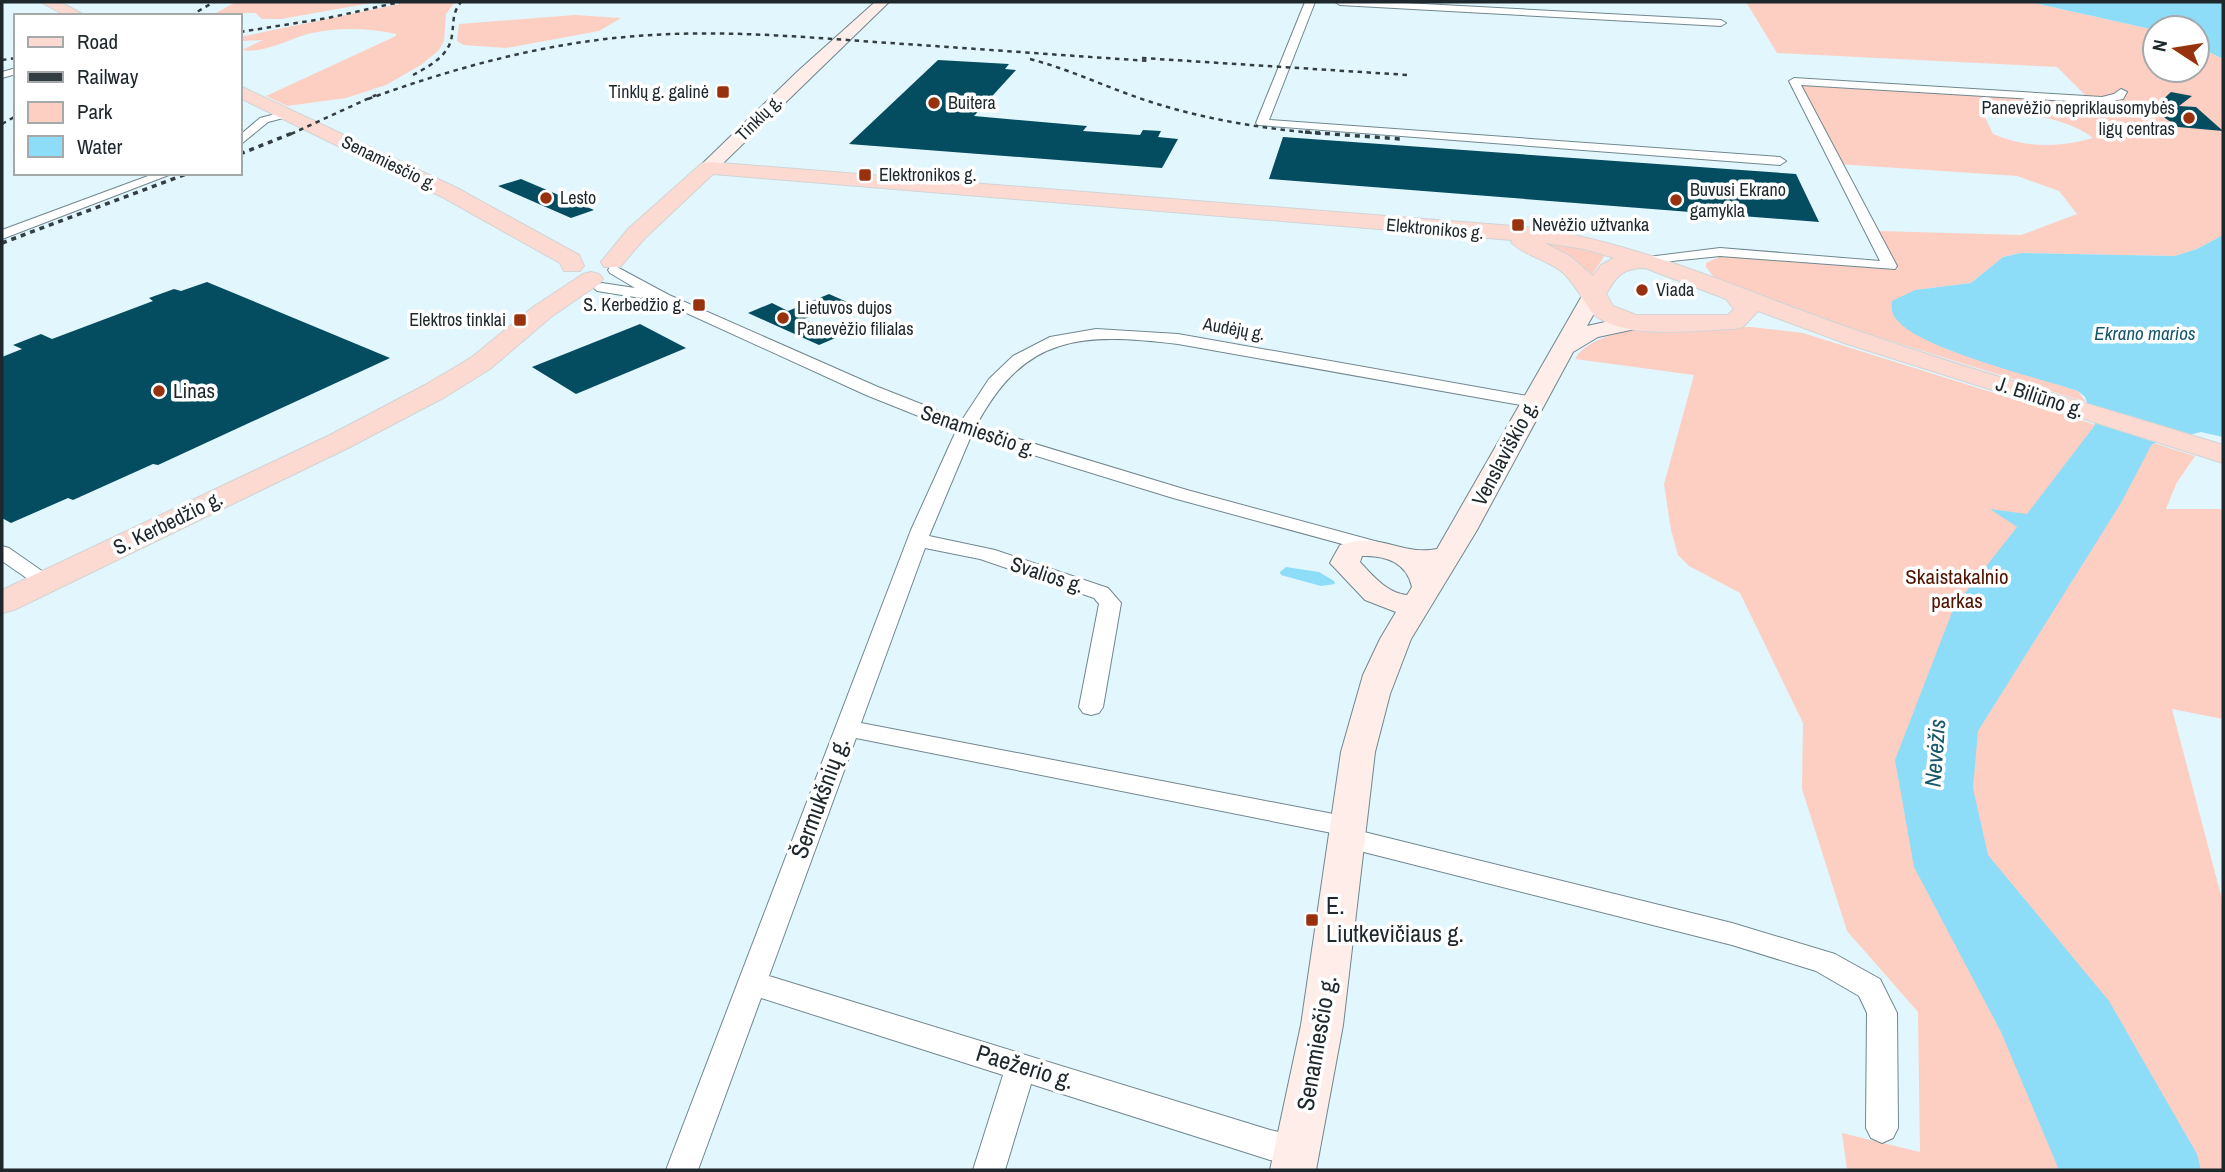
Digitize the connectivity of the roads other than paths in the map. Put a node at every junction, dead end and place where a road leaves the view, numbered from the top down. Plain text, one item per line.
1 (48, 2) edge
2 (882, 2) edge
3 (1310, 2) edge
4 (1340, 2) edge
5 (75, 14) edge
6 (1721, 23) dead end
7 (242, 92) edge
8 (2121, 92) dead end
9 (286, 114) junction
10 (242, 139) edge
11 (1780, 161) dead end
12 (708, 168) junction
13 (163, 175) edge
14 (1493, 233) junction
15 (2, 235) edge
16 (1712, 253) junction
17 (1648, 261) junction
18 (600, 264) junction
19 (1727, 291) junction
20 (1594, 294) junction
21 (658, 297) junction
22 (1734, 322) junction
23 (1632, 323) junction
24 (513, 336) junction
25 (1856, 339) junction
26 (1562, 349) junction
27 (1532, 402) junction
28 (965, 428) junction
29 (2212, 451) edge
30 (1305, 530) junction
31 (918, 541) junction
32 (1375, 547) junction
33 (2, 552) edge
34 (1446, 555) junction
35 (1412, 559) junction
36 (1346, 563) junction
37 (46, 582) junction
38 (2, 603) edge
39 (1406, 605) junction
40 (1091, 706) dead end
41 (846, 728) junction
42 (1349, 833) junction
43 (752, 983) junction
44 (1021, 1065) junction
45 (1882, 1128) dead end
46 (1295, 1160) edge
47 (682, 1170) edge
48 (989, 1170) edge

1 - 5 main road
2 - 12 main road, Tinklų g.
3 - 11 street
4 - 6 street
7 - 9 main road, Senamiesčio g.
8 - 16 street
9 - 10 street
9 - 18 main road, Senamiesčio g.
12 - 14 main road, Elektronikos g.
12 - 18 main road, Tinklų g.
13 - 15 street
14 - 17 main road, Elektronikos g.
14 - 20 main road, Elektronikos g.
16 - 17 street
16 - 19 street
17 - 19 main road, Elektronikos g.
17 - 20 main road
18 - 21 street, Senamiesčio g.
18 - 21 street, Senamiesčio g.
18 - 24 main road, S. Kerbedžio g.
18 - 24 main road, S. Kerbedžio g.
19 - 22 main road
19 - 25 main road, J. Biliūno g.
20 - 23 main road, Elektronikos g.
20 - 26 main road, Venslaviškio g.
21 - 28 street, Senamiesčio g.
22 - 23 main road, J. Biliūno g.
22 - 25 main road, J. Biliūno g.
23 - 26 main road
24 - 37 main road, S. Kerbedžio g.
25 - 29 main road, J. Biliūno g.
26 - 27 main road, Venslaviškio g.
27 - 28 street, Audėjų g.
27 - 34 main road, Venslaviškio g.
28 - 30 street, Senamiesčio g.
28 - 31 street, Šermukšnių g.
30 - 32 street, Senamiesčio g.
30 - 36 street, Senamiesčio g.
31 - 40 street, Svalios g.
31 - 41 street, Šermukšnių g.
32 - 35 main road
32 - 36 main road
33 - 37 street
34 - 35 main road
34 - 39 main road, Venslaviškio g.
35 - 39 main road
36 - 39 main road
37 - 38 main road, S. Kerbedžio g.
39 - 42 main road, Senamiesčio g.
41 - 42 street
41 - 43 street, Šermukšnių g.
42 - 45 street
42 - 46 main road, Senamiesčio g.
43 - 44 street, Paežerio g.
43 - 47 street, Šermukšnių g.
44 - 46 street, Paežerio g.
44 - 48 street

